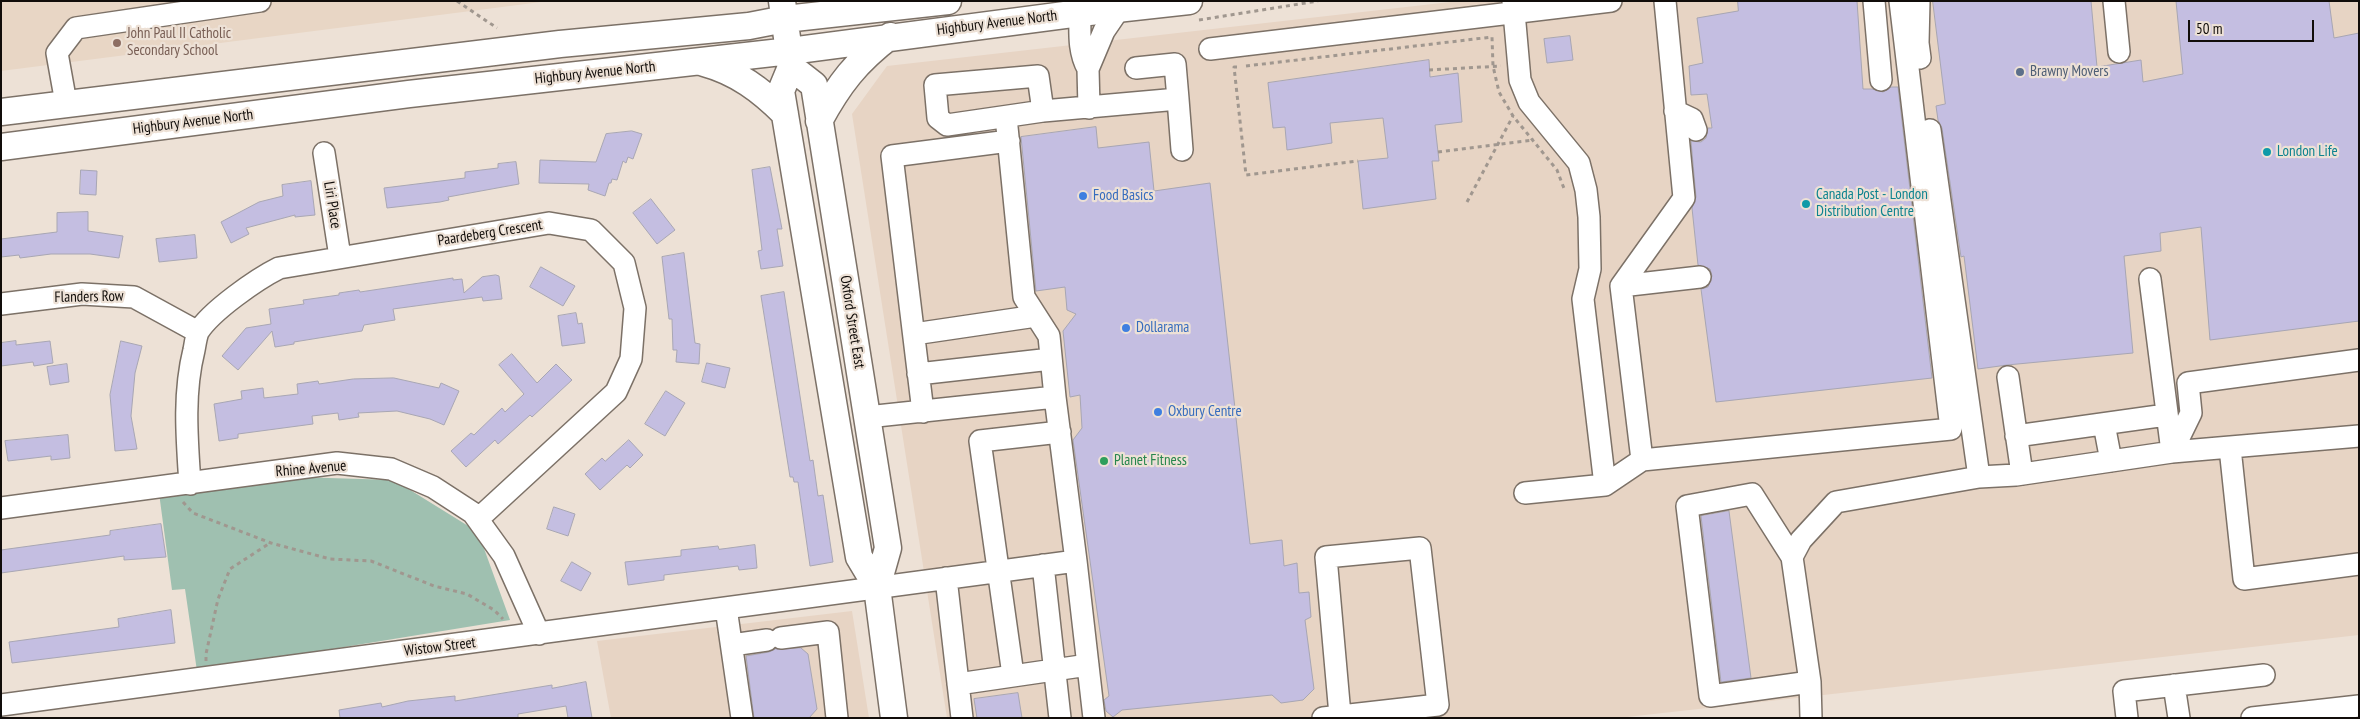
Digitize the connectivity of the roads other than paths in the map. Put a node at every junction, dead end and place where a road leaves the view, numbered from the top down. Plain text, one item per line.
1 (260, 1) edge
2 (948, 1) edge
3 (1611, 1) edge
4 (1664, 1) edge
5 (1874, 1) edge
6 (1900, 1) edge
7 (1919, 1) edge
8 (2114, 1) edge
9 (205, 5) edge
10 (1513, 7) edge
11 (1119, 9) junction
12 (783, 10) edge
13 (1198, 10) edge
14 (1080, 12) junction
15 (891, 36) junction
16 (1210, 49) dead end
17 (2119, 52) dead end
18 (790, 59) junction
19 (698, 62) junction
20 (1136, 68) dead end
21 (1088, 69) junction
22 (1881, 80) dead end
23 (1178, 100) junction
24 (66, 103) junction
25 (1089, 108) junction
26 (1043, 111) junction
27 (1675, 111) junction
28 (1, 112) edge
29 (785, 114) junction
30 (1006, 117) junction
31 (819, 121) junction
32 (1696, 130) dead end
33 (1009, 141) junction
34 (1, 146) edge
35 (1182, 150) dead end
36 (324, 153) dead end
37 (340, 257) junction
38 (1700, 277) dead end
39 (2150, 279) dead end
40 (1621, 286) junction
41 (1, 304) edge
42 (1036, 316) junction
43 (198, 332) junction
44 (914, 334) junction
45 (1051, 360) junction
46 (2359, 360) edge
47 (918, 374) junction
48 (2008, 377) dead end
49 (1055, 397) junction
50 (923, 412) junction
51 (2166, 415) junction
52 (868, 417) junction
53 (2104, 424) junction
54 (1060, 432) junction
55 (2016, 436) junction
56 (2359, 436) edge
57 (2230, 448) junction
58 (2172, 452) junction
59 (1642, 460) junction
60 (2110, 461) junction
61 (2022, 474) junction
62 (1980, 477) junction
63 (1605, 485) junction
64 (186, 491) junction
65 (1525, 493) dead end
66 (1, 508) edge
67 (478, 519) junction
68 (1792, 557) junction
69 (1076, 561) junction
70 (2359, 564) edge
71 (1044, 565) junction
72 (999, 571) junction
73 (946, 578) junction
74 (877, 587) junction
75 (726, 608) junction
76 (539, 634) junction
77 (732, 645) junction
78 (1088, 665) junction
79 (1054, 670) junction
80 (2264, 675) dead end
81 (1013, 676) junction
82 (1810, 682) junction
83 (958, 684) junction
84 (2174, 685) junction
85 (1, 705) edge
86 (2359, 706) edge
87 (1331, 717) edge
88 (742, 718) edge
89 (837, 718) edge
90 (894, 718) edge
91 (962, 718) edge
92 (1060, 718) edge
93 (1094, 718) edge
94 (1812, 718) edge
95 (2127, 718) edge
96 (2179, 718) edge
97 (2252, 718) edge

1 - 9 street
2 - 12 main road, Highbury Avenue North
3 - 10 street
4 - 27 street
5 - 22 street
6 - 59 street
7 - 62 street
8 - 17 street
9 - 24 street
10 - 16 street
10 - 63 street
11 - 13 main road, Highbury Avenue North
11 - 14 main road, Highbury Avenue North
11 - 21 street
12 - 18 main road
12 - 24 main road, Highbury Avenue North
14 - 15 main road, Highbury Avenue North
14 - 21 street
15 - 18 main road, Highbury Avenue North
15 - 31 main road
18 - 19 main road, Highbury Avenue North
18 - 29 main road, Oxford Street East
18 - 31 main road, Oxford Street East
19 - 29 main road
19 - 34 main road, Highbury Avenue North
20 - 23 street
21 - 25 street
23 - 25 street
23 - 35 street
24 - 28 main road, Highbury Avenue North
25 - 26 street
26 - 30 street
26 - 30 street
27 - 32 street
27 - 40 street
29 - 74 main road, Oxford Street East
30 - 33 street
31 - 52 main road, Oxford Street East
33 - 42 street
33 - 44 street
36 - 37 street, Liri Place
37 - 43 street, Paardeberg Crescent
37 - 67 street, Paardeberg Crescent
38 - 40 street
39 - 51 street
40 - 59 street
41 - 43 street, Flanders Row
42 - 44 street
42 - 45 street
43 - 64 street
44 - 47 street
45 - 47 street
45 - 49 street
46 - 58 street
47 - 50 street
48 - 55 street
49 - 50 street
49 - 54 street
50 - 52 street
51 - 53 street
51 - 58 street
52 - 74 main road, Oxford Street East
53 - 55 street
53 - 60 street
54 - 69 street
54 - 72 street
55 - 61 street
56 - 57 street
57 - 58 street
57 - 70 street
58 - 60 street
59 - 63 street
60 - 61 street
61 - 62 street
62 - 68 street
63 - 65 street
64 - 66 street, Rhine Avenue
64 - 67 street, Rhine Avenue
67 - 76 street, Rhine Avenue
68 - 82 street
68 - 82 street
69 - 71 street, Wistow Street
69 - 78 street
71 - 72 street, Wistow Street
71 - 79 street
72 - 73 street, Wistow Street
72 - 81 street
73 - 74 street, Wistow Street
73 - 83 street
74 - 75 street, Wistow Street
74 - 90 main road, Oxford Street East
75 - 76 street, Wistow Street
75 - 77 street
76 - 85 street, Wistow Street
77 - 88 street
77 - 89 street
78 - 79 street
78 - 93 street
79 - 81 street
79 - 92 street
80 - 84 street
81 - 83 street
82 - 94 street
83 - 91 street
84 - 95 street
84 - 96 street
86 - 97 street
87 - 87 street

